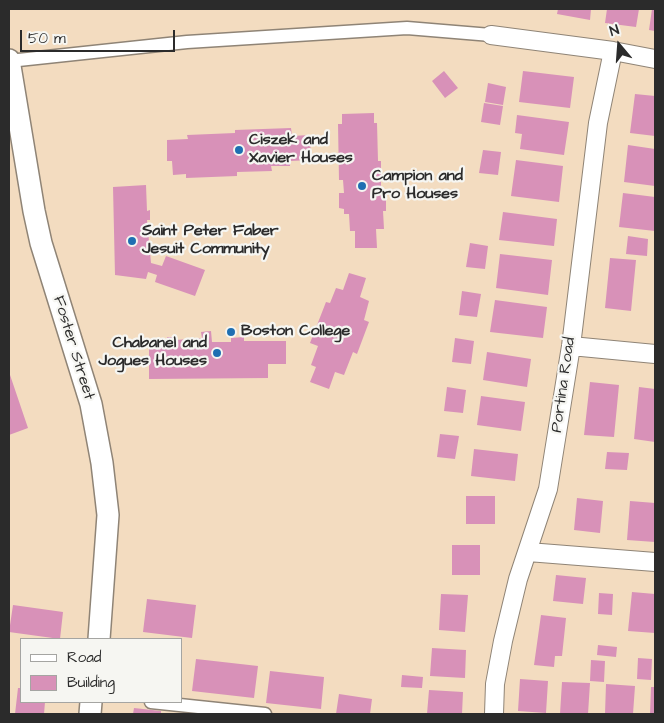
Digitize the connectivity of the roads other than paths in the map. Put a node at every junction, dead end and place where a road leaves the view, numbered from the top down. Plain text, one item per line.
1 (491, 35) joint
2 (613, 51) junction
3 (655, 59) edge
4 (9, 61) edge
5 (570, 346) junction
6 (655, 354) edge
7 (528, 552) junction
8 (655, 562) edge
9 (99, 638) edge
10 (160, 703) edge
11 (264, 714) edge
12 (494, 714) edge

1 - 2 street
1 - 4 street
2 - 3 street
2 - 5 street, Portina Road
4 - 9 street, Foster Street
5 - 6 street
5 - 7 street, Portina Road
7 - 8 street
7 - 12 street, Portina Road
10 - 11 street

